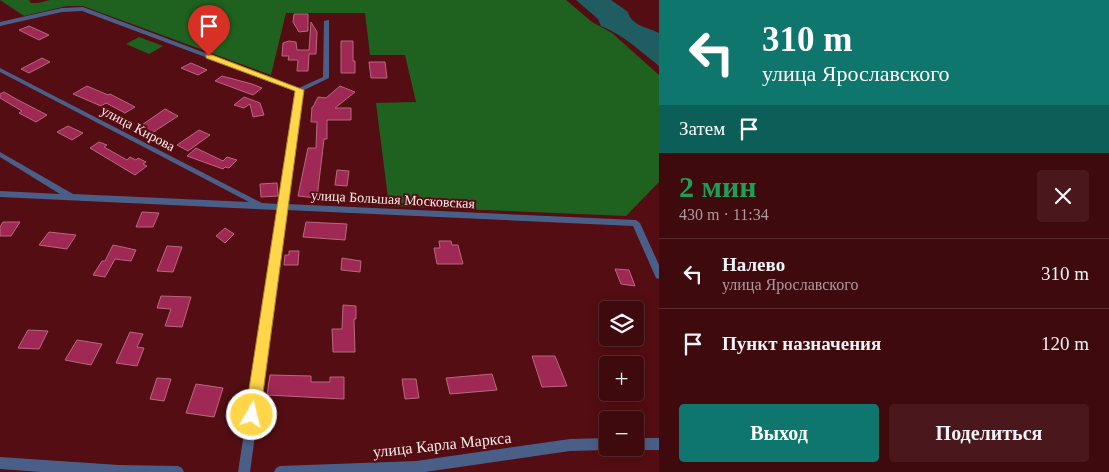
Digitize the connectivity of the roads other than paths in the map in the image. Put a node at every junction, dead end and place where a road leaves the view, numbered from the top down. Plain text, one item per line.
1 (326, 21) dead end
2 (0, 24) edge
3 (0, 70) edge
4 (300, 90) junction
5 (0, 154) edge
6 (0, 194) edge
7 (73, 198) junction
8 (264, 206) junction
9 (282, 207) junction
10 (659, 275) edge
11 (599, 444) edge
12 (644, 444) edge
13 (659, 444) edge
14 (0, 463) edge
15 (178, 472) edge
16 (244, 472) edge
17 (280, 472) edge

1 - 4 street
2 - 4 street
3 - 8 street, улица Кирова
4 - 9 street
5 - 7 street
6 - 7 street, улица Большая Московская
7 - 8 street, улица Большая Московская
8 - 9 street, улица Большая Московская
9 - 10 street, улица Большая Московская
9 - 16 street
11 - 17 street, улица Карла Маркса
12 - 13 street
14 - 15 street

